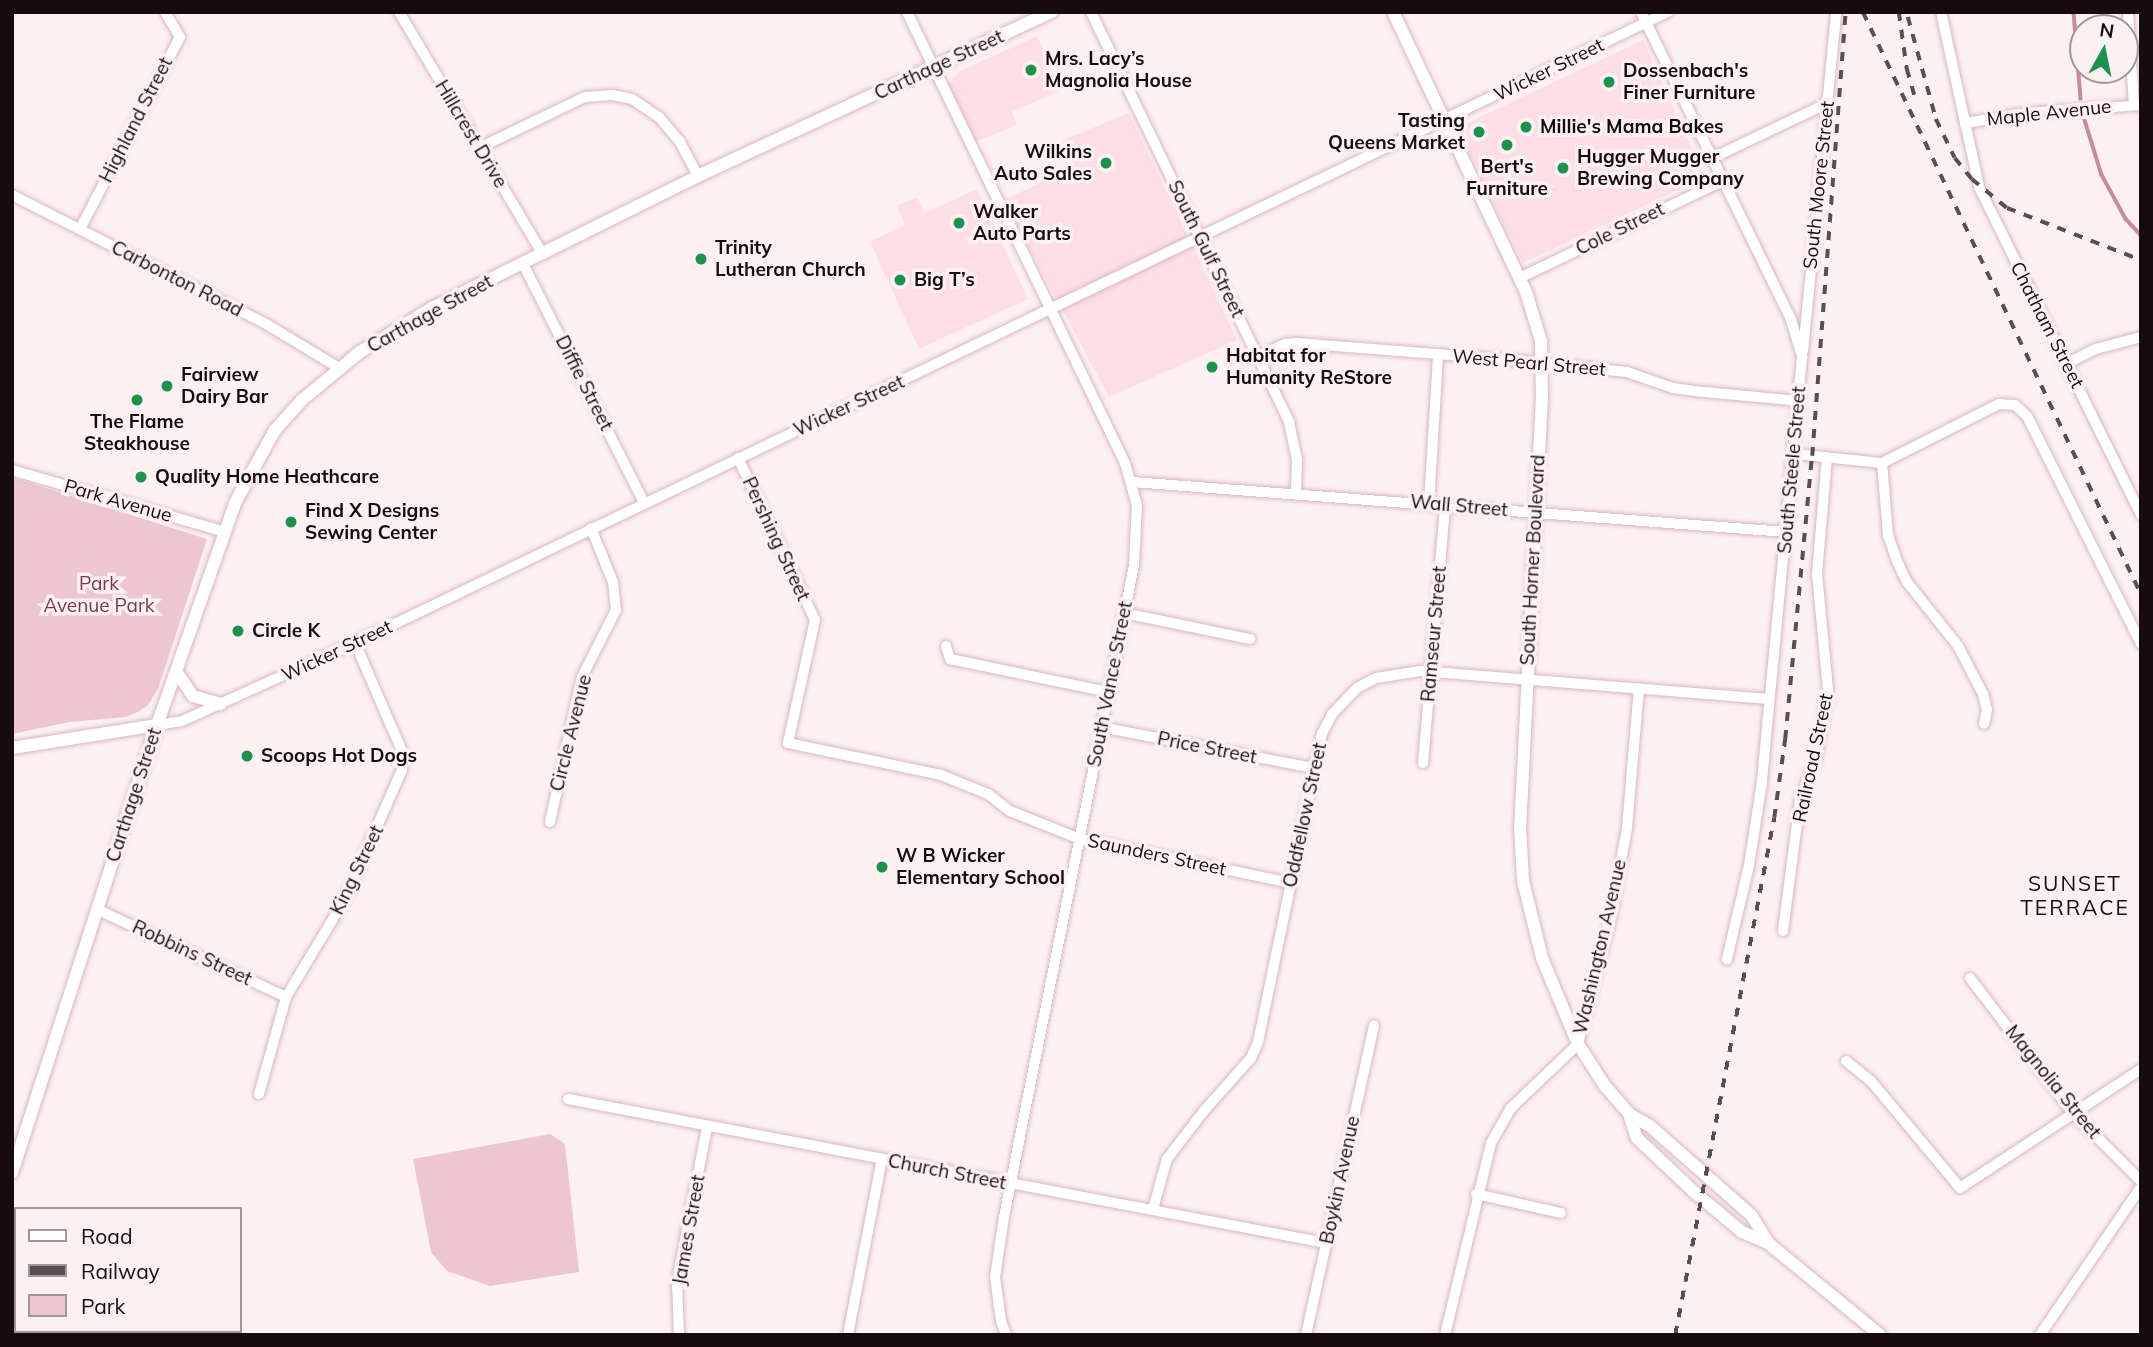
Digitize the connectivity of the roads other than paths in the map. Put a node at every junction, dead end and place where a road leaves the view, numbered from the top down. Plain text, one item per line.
1 (165, 12) edge
2 (399, 12) edge
3 (907, 12) edge
4 (1052, 12) edge
5 (1091, 12) edge
6 (1393, 12) edge
7 (1668, 12) edge
8 (1836, 12) edge
9 (1941, 12) edge
10 (2128, 12) edge
11 (1644, 18) edge
12 (933, 69) junction
13 (1828, 103) junction
14 (2138, 105) edge
15 (1444, 120) junction
16 (1966, 127) junction
17 (479, 148) junction
18 (1710, 159) junction
19 (698, 176) junction
20 (1722, 181) junction
21 (12, 195) edge
22 (80, 229) junction
23 (1200, 238) junction
24 (543, 255) junction
25 (523, 264) junction
26 (1519, 278) junction
27 (1048, 310) junction
28 (2141, 337) edge
29 (1438, 355) junction
30 (1260, 356) junction
31 (1802, 357) junction
32 (1543, 363) junction
33 (2066, 364) junction
34 (339, 368) junction
35 (1799, 401) junction
36 (1795, 454) junction
37 (738, 458) junction
38 (1827, 458) junction
39 (1882, 463) junction
40 (12, 470) edge
41 (1132, 482) junction
42 (1296, 493) junction
43 (644, 502) junction
44 (1429, 504) junction
45 (1446, 505) junction
46 (1535, 512) junction
47 (2141, 515) edge
48 (592, 528) junction
49 (225, 532) junction
50 (1786, 532) junction
51 (1124, 613) junction
52 (1250, 639) dead end
53 (355, 643) junction
54 (2141, 644) edge
55 (946, 646) dead end
56 (176, 671) junction
57 (1430, 672) junction
58 (1526, 678) junction
59 (1639, 689) junction
60 (1108, 692) junction
61 (1769, 699) junction
62 (221, 704) junction
63 (1984, 724) dead end
64 (157, 725) junction
65 (1101, 727) junction
66 (788, 743) joint
67 (12, 748) edge
68 (1423, 763) dead end
69 (1313, 768) junction
70 (550, 822) dead end
71 (1080, 839) junction
72 (1291, 883) junction
73 (98, 910) junction
74 (1783, 931) dead end
75 (1727, 959) dead end
76 (1970, 978) dead end
77 (286, 997) junction
78 (1374, 1026) dead end
79 (1578, 1044) junction
80 (1846, 1061) dead end
81 (2141, 1069) edge
82 (259, 1094) dead end
83 (568, 1099) dead end
84 (2073, 1113) junction
85 (1629, 1114) junction
86 (707, 1126) junction
87 (882, 1159) junction
88 (12, 1173) edge
89 (2141, 1181) edge
90 (1011, 1185) junction
91 (2141, 1187) edge
92 (1476, 1194) junction
93 (1153, 1209) junction
94 (1561, 1213) dead end
95 (1326, 1243) junction
96 (1768, 1243) junction
97 (679, 1335) edge
98 (848, 1335) edge
99 (1006, 1335) edge
100 (1306, 1335) edge
101 (1445, 1335) edge
102 (1881, 1335) edge
103 (2040, 1335) edge

1 - 22 street, Highland Street
2 - 17 street, Hillcrest Drive
3 - 12 street, South Vance Street
4 - 12 main road, Carthage Street
5 - 23 street, South Gulf Street
6 - 15 main road, South Horner Boulevard
7 - 11 street, Wicker Street
8 - 13 street, South Moore Street
9 - 16 street, Chatham Street
10 - 14 street
11 - 15 street, Wicker Street
11 - 18 street, South Steele Street
12 - 19 main road, Carthage Street
12 - 27 street, South Vance Street
13 - 18 street
13 - 31 street, South Moore Street
14 - 16 street, Maple Avenue
15 - 23 street, Wicker Street
15 - 26 main road, South Horner Boulevard
16 - 33 street, Chatham Street
17 - 19 street
17 - 24 street, Hillcrest Drive
18 - 20 street, South Steele Street
19 - 24 main road, Carthage Street
20 - 26 street, Cole Street
20 - 31 street, South Steele Street
21 - 22 street, Carbonton Road
22 - 34 street, Carbonton Road
23 - 27 street, Wicker Street
23 - 30 street, South Gulf Street
24 - 25 main road, Carthage Street
25 - 34 main road, Carthage Street
25 - 43 street, Diffie Street
26 - 32 main road, South Horner Boulevard
27 - 37 street, Wicker Street
27 - 41 street, South Vance Street
28 - 33 street
29 - 30 street, West Pearl Street
29 - 32 street, West Pearl Street
29 - 44 street
30 - 42 street, South Gulf Street
31 - 35 street, South Steele Street
32 - 35 street, West Pearl Street
32 - 46 main road, South Horner Boulevard
33 - 47 street, Chatham Street
34 - 49 main road, Carthage Street
35 - 36 street, South Steele Street
36 - 38 street
36 - 50 street, South Steele Street
37 - 43 street, Wicker Street
37 - 66 street, Pershing Street
38 - 39 street
38 - 74 street, Railroad Street
39 - 54 street
39 - 63 street
40 - 49 street, Park Avenue
41 - 42 street, Wall Street
41 - 51 street, South Vance Street
42 - 44 street, Wall Street
43 - 48 street, Wicker Street
44 - 45 street, Wall Street
45 - 46 street, Wall Street
45 - 57 street, Ramseur Street
46 - 50 street, Wall Street
46 - 58 main road, South Horner Boulevard
48 - 53 street, Wicker Street
48 - 70 street, Circle Avenue
49 - 56 main road, Carthage Street
50 - 61 street, South Steele Street
51 - 52 street
51 - 60 street, South Vance Street
53 - 62 street, Wicker Street
53 - 77 street, King Street
55 - 60 street
56 - 62 main road
56 - 64 main road, Carthage Street
57 - 58 street, Oddfellow Street
57 - 68 street, Ramseur Street
57 - 69 street, Oddfellow Street
58 - 59 street, Oddfellow Street
58 - 79 main road, South Horner Boulevard
59 - 61 street, Oddfellow Street
59 - 79 street, Washington Avenue
60 - 65 street, South Vance Street
61 - 75 street, South Steele Street
62 - 64 street, Wicker Street
64 - 67 main road, Wicker Street
64 - 73 main road, Carthage Street
65 - 69 street, Price Street
65 - 71 street, South Vance Street
66 - 71 street, Saunders Street
69 - 72 street, Oddfellow Street
71 - 72 street, Saunders Street
71 - 90 street, South Vance Street
72 - 93 street, Oddfellow Street
73 - 77 street, Robbins Street
73 - 88 main road, Carthage Street
76 - 84 street, Magnolia Street
77 - 82 street, King Street
78 - 95 street, Boykin Avenue
79 - 85 main road, South Horner Boulevard
79 - 92 street, Washington Avenue
80 - 84 street
81 - 84 street
83 - 86 street, Church Street
84 - 89 street, Magnolia Street
85 - 96 main road, South Horner Boulevard
85 - 96 main road, South Horner Boulevard
86 - 87 street, Church Street
86 - 97 street, James Street
87 - 90 street, Church Street
87 - 98 street
90 - 93 street, Church Street
90 - 99 street, South Vance Street
91 - 103 street
92 - 94 street
92 - 101 street, Washington Avenue
93 - 95 street, Church Street
95 - 100 street, Boykin Avenue
96 - 102 main road, South Horner Boulevard

